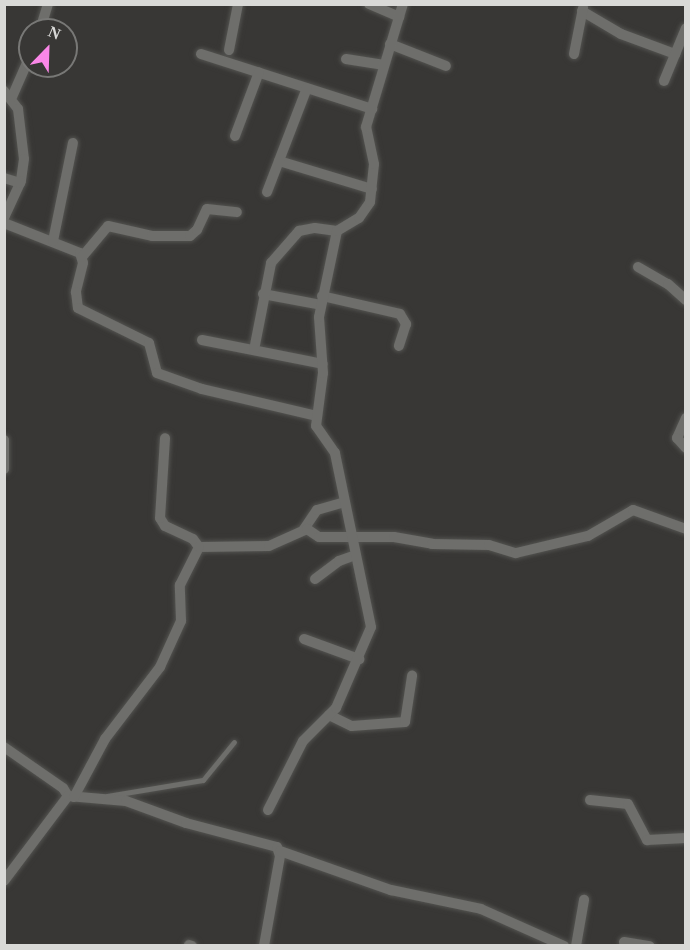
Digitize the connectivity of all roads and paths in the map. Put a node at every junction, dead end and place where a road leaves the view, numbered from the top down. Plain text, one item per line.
1 (238, 4) edge
2 (369, 4) edge
3 (403, 4) edge
4 (582, 8) edge
5 (399, 17) junction
6 (686, 28) edge
7 (390, 44) junction
8 (229, 50) dead end
9 (201, 54) dead end
10 (574, 54) dead end
11 (675, 54) junction
12 (346, 58) dead end
13 (383, 65) junction
14 (446, 66) dead end
15 (260, 72) junction
16 (18, 77) edge
17 (664, 81) dead end
18 (307, 88) junction
19 (8, 94) edge
20 (372, 109) junction
21 (235, 136) dead end
22 (73, 143) dead end
23 (279, 161) junction
24 (4, 178) edge
25 (20, 183) junction
26 (372, 189) junction
27 (267, 192) dead end
28 (237, 212) dead end
29 (4, 218) edge
30 (4, 223) edge
31 (337, 231) junction
32 (53, 241) junction
33 (82, 257) junction
34 (638, 267) dead end
35 (263, 294) junction
36 (686, 300) edge
37 (322, 301) junction
38 (202, 340) dead end
39 (399, 346) dead end
40 (254, 350) junction
41 (323, 364) junction
42 (317, 416) junction
43 (686, 418) edge
44 (165, 438) dead end
45 (4, 440) edge
46 (686, 448) edge
47 (4, 469) edge
48 (345, 502) junction
49 (686, 528) edge
50 (304, 529) junction
51 (351, 537) junction
52 (199, 547) junction
53 (354, 556) junction
54 (315, 579) dead end
55 (304, 639) dead end
56 (359, 659) junction
57 (412, 676) dead end
58 (329, 715) junction
59 (234, 742) dead end
60 (4, 747) edge
61 (71, 796) junction
62 (96, 799) junction
63 (590, 800) dead end
64 (268, 810) dead end
65 (686, 838) edge
66 (280, 851) junction
67 (4, 880) edge
68 (584, 900) dead end
69 (624, 942) dead end
70 (264, 945) edge
71 (564, 945) edge
72 (576, 945) edge
73 (650, 945) edge

1 - 8 street
2 - 5 street
3 - 5 street
4 - 10 street
4 - 11 street
5 - 7 street
6 - 11 street
7 - 13 street
7 - 14 street
9 - 15 street
11 - 17 street
12 - 13 street
13 - 20 street
15 - 18 street
15 - 21 street
16 - 19 street
18 - 20 street
18 - 23 street
19 - 25 street
20 - 26 street
22 - 32 street
23 - 26 street
23 - 27 street
24 - 25 street
25 - 29 street
26 - 31 street
28 - 33 street
30 - 32 street
31 - 35 street
31 - 37 street
32 - 33 street
33 - 42 street
34 - 36 street
35 - 37 street
35 - 40 street
37 - 39 street
37 - 41 street
38 - 40 street
40 - 41 street
41 - 42 street
42 - 48 street
43 - 46 street
44 - 52 street
45 - 47 street
48 - 50 street
48 - 51 street
49 - 51 street
50 - 51 street
50 - 52 street
51 - 53 street
52 - 61 street
53 - 54 street
53 - 56 street
55 - 56 street
56 - 58 street
57 - 58 street
58 - 64 street
59 - 62 lane
60 - 61 street
61 - 62 street
61 - 67 street
62 - 66 street
63 - 65 street
66 - 70 street
66 - 71 street
68 - 72 street
69 - 73 street

